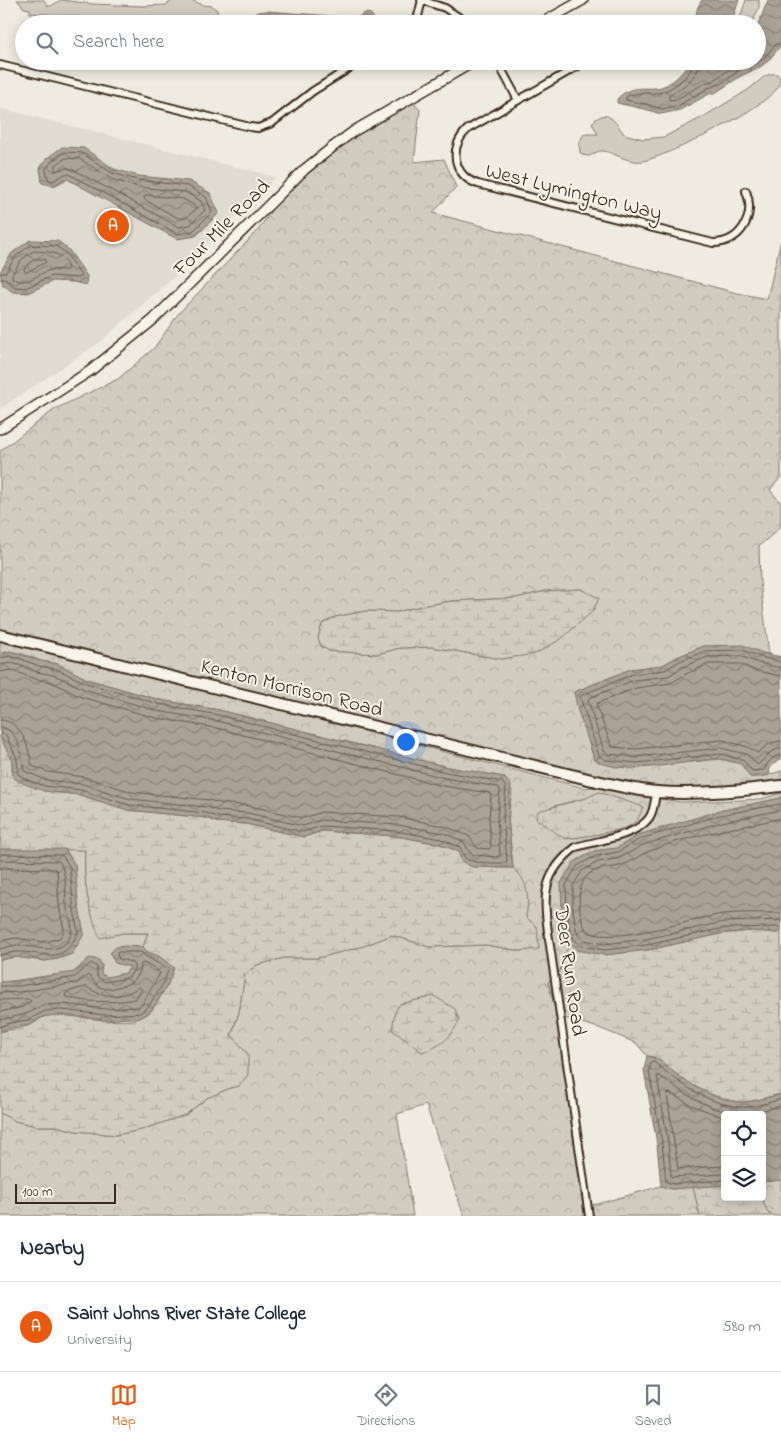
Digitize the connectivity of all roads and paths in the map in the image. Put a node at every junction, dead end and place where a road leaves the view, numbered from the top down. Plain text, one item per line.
1 (422, 0) edge
2 (583, 0) edge
3 (418, 15) edge
4 (456, 15) edge
5 (556, 15) edge
6 (0, 65) edge
7 (15, 69) edge
8 (20, 70) edge
9 (347, 70) edge
10 (459, 70) edge
11 (502, 70) edge
12 (572, 70) edge
13 (518, 100) junction
14 (746, 191) dead end
15 (0, 428) edge
16 (0, 635) edge
17 (781, 786) edge
18 (656, 792) junction
19 (589, 1216) edge

1 - 3 street
1 - 4 street
2 - 5 main road
6 - 7 street
8 - 9 street
10 - 15 main road, Four Mile Road
11 - 13 street
12 - 13 street
13 - 14 street, West Lymington Way
16 - 18 main road, Kenton Morrison Road
17 - 18 main road, Kenton Morrison Road
18 - 19 street, Deer Run Road

